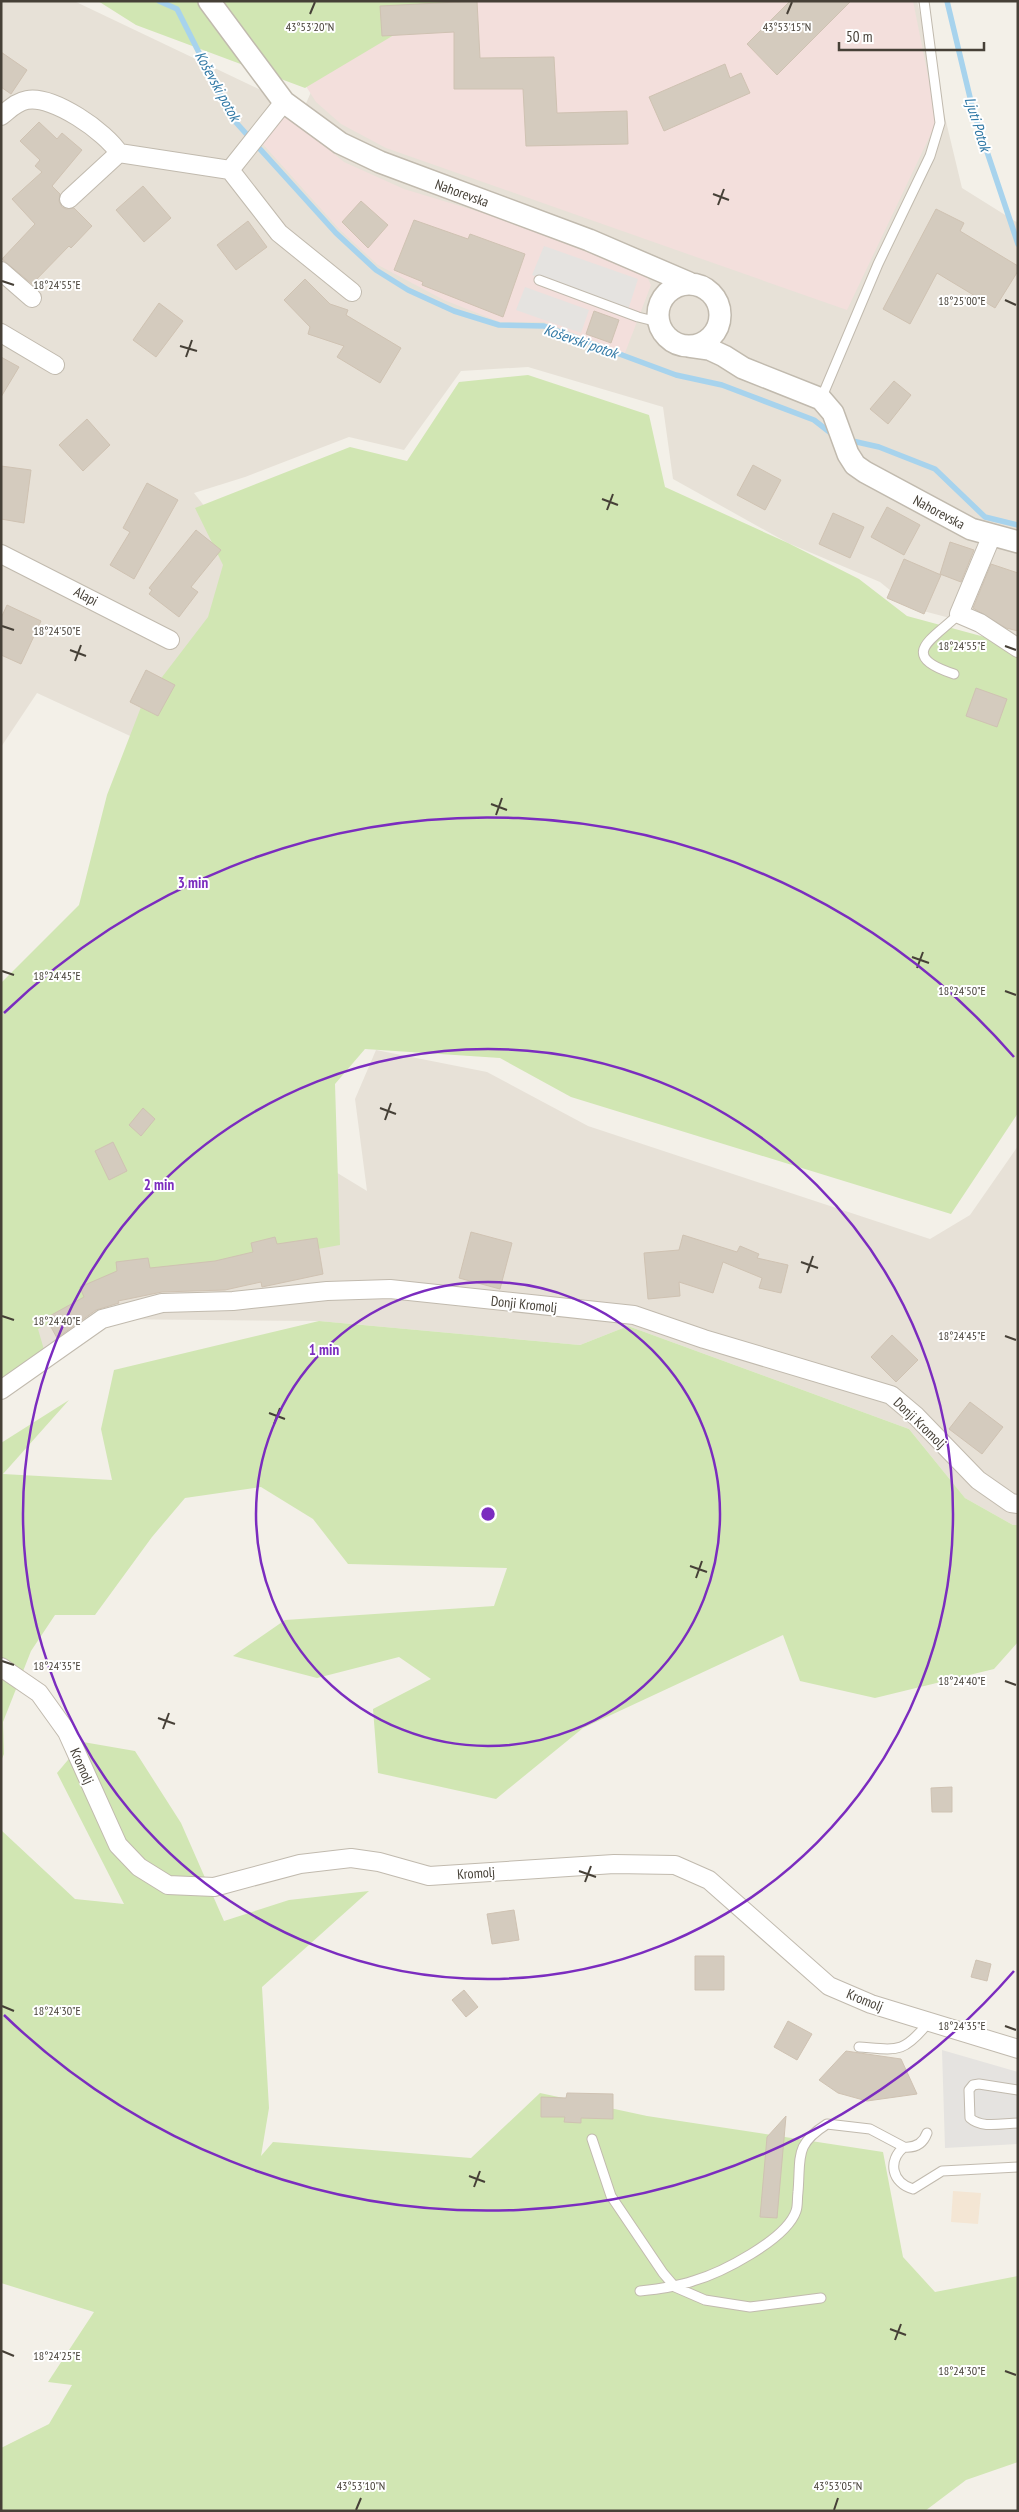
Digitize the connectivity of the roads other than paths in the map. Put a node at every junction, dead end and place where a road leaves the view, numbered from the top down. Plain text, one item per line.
1 (209, 1) edge
2 (924, 1) edge
3 (284, 102) junction
4 (1, 116) edge
5 (119, 153) junction
6 (230, 170) junction
7 (69, 200) dead end
8 (650, 266) junction
9 (1, 271) edge
10 (540, 280) dead end
11 (689, 283) junction
12 (352, 292) dead end
13 (32, 298) dead end
14 (662, 298) junction
15 (658, 322) junction
16 (718, 323) junction
17 (1, 333) edge
18 (688, 346) junction
19 (724, 356) junction
20 (55, 365) dead end
21 (821, 399) junction
22 (992, 535) junction
23 (1018, 542) edge
24 (1, 554) edge
25 (959, 614) junction
26 (170, 640) dead end
27 (1018, 648) edge
28 (954, 674) dead end
29 (1, 1390) edge
30 (1018, 1504) edge
31 (1, 1667) edge
32 (928, 2023) junction
33 (859, 2047) dead end
34 (1018, 2049) edge
35 (1018, 2090) edge
36 (1018, 2123) edge
37 (927, 2133) dead end
38 (592, 2139) dead end
39 (904, 2147) junction
40 (1018, 2167) edge
41 (675, 2286) junction
42 (640, 2291) dead end
43 (821, 2298) dead end

1 - 3 street, Nahorevska
2 - 21 lane
3 - 6 street
3 - 8 street, Nahorevska
4 - 5 street
5 - 6 street
5 - 7 street
6 - 12 street
8 - 11 street, Nahorevska
8 - 14 street
9 - 13 street
10 - 15 lane
11 - 14 street
11 - 16 street
14 - 15 street
15 - 18 street
16 - 18 street
16 - 19 street
17 - 20 street
18 - 19 street
19 - 21 street
21 - 22 street, Nahorevska
22 - 23 street, Nahorevska
22 - 25 street
24 - 26 street, Alapi
25 - 27 street
25 - 28 lane
29 - 30 street, Donji Kromolj
31 - 32 street, Kromolj
32 - 33 lane
32 - 34 street, Kromolj
35 - 36 lane
37 - 39 lane
38 - 41 lane
39 - 40 lane
39 - 41 lane
41 - 42 lane
41 - 43 lane

